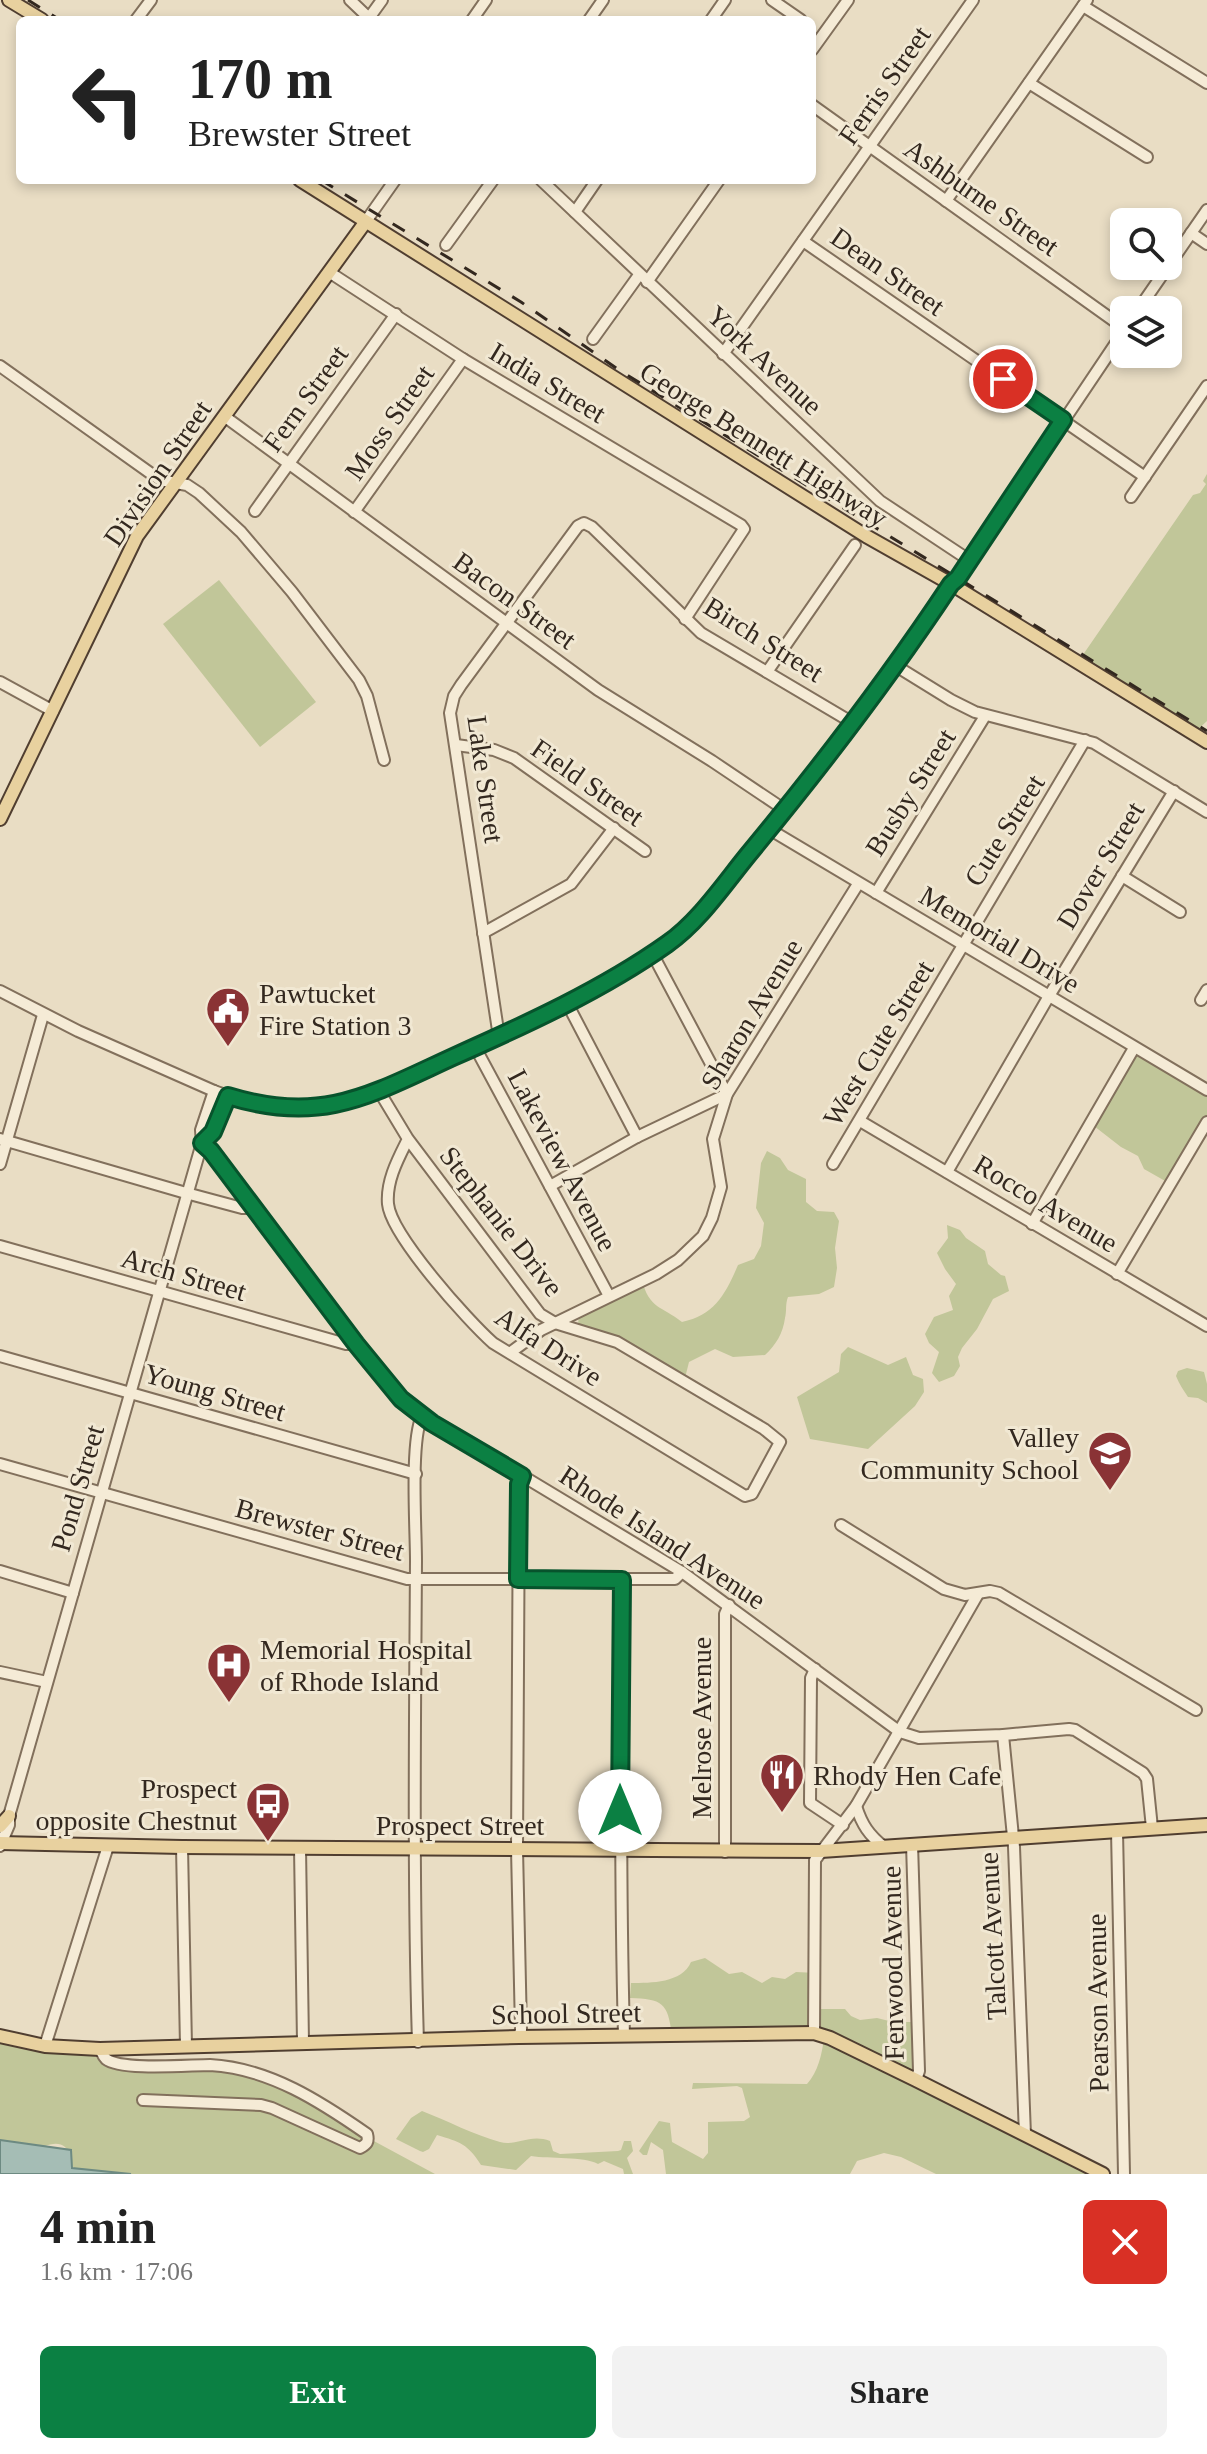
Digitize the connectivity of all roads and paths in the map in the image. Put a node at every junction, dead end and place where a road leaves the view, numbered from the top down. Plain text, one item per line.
1 (9, 0) edge
2 (350, 0) edge
3 (772, 0) edge
4 (848, 0) edge
5 (973, 0) edge
6 (1085, 3) edge
7 (35, 16) edge
8 (367, 16) edge
9 (795, 16) edge
10 (816, 31) edge
11 (823, 35) junction
12 (816, 45) edge
13 (1029, 83) junction
14 (1207, 83) edge
15 (816, 108) edge
16 (870, 146) junction
17 (1147, 157) dead end
18 (306, 184) edge
19 (392, 184) edge
20 (490, 184) edge
21 (545, 184) edge
22 (594, 184) edge
23 (716, 184) edge
24 (946, 201) junction
25 (1207, 210) edge
26 (575, 212) junction
27 (365, 223) junction
28 (1191, 233) junction
29 (803, 241) junction
30 (1207, 244) edge
31 (446, 245) dead end
32 (329, 272) junction
33 (643, 278) junction
34 (1148, 296) edge
35 (396, 314) junction
36 (1110, 319) edge
37 (593, 339) dead end
38 (1110, 350) edge
39 (723, 354) junction
40 (463, 359) junction
41 (0, 366) edge
42 (1207, 386) edge
43 (224, 416) junction
44 (1063, 420) junction
45 (287, 463) junction
46 (1145, 477) junction
47 (174, 483) junction
48 (1131, 497) dead end
49 (255, 511) dead end
50 (354, 512) junction
51 (584, 523) joint
52 (855, 545) dead end
53 (969, 560) junction
54 (951, 584) junction
55 (685, 619) junction
56 (507, 623) junction
57 (896, 666) junction
58 (767, 672) junction
59 (0, 682) edge
60 (53, 711) junction
61 (985, 716) junction
62 (853, 723) junction
63 (1085, 740) junction
64 (1207, 742) edge
65 (456, 745) junction
66 (384, 760) dead end
67 (1174, 791) junction
68 (785, 810) junction
69 (1207, 812) edge
70 (0, 819) edge
71 (614, 828) junction
72 (769, 829) junction
73 (645, 851) dead end
74 (1122, 876) junction
75 (858, 884) junction
76 (876, 893) junction
77 (1180, 912) dead end
78 (483, 933) junction
79 (963, 946) junction
80 (652, 953) junction
81 (1207, 990) edge
82 (0, 991) edge
83 (1049, 996) junction
84 (1201, 1000) dead end
85 (567, 1003) junction
86 (43, 1015) junction
87 (499, 1037) junction
88 (475, 1047) junction
89 (1134, 1048) junction
90 (1207, 1090) edge
91 (214, 1091) junction
92 (379, 1091) junction
93 (727, 1094) junction
94 (228, 1096) junction
95 (860, 1121) junction
96 (1207, 1122) edge
97 (637, 1137) junction
98 (408, 1139) junction
99 (3, 1140) edge
100 (202, 1143) junction
101 (0, 1164) edge
102 (833, 1164) dead end
103 (947, 1172) junction
104 (550, 1186) junction
105 (186, 1193) junction
106 (253, 1208) junction
107 (1032, 1224) junction
108 (0, 1246) edge
109 (1117, 1274) junction
110 (158, 1292) junction
111 (609, 1296) junction
112 (555, 1323) junction
113 (1206, 1323) edge
114 (356, 1344) junction
115 (511, 1352) junction
116 (0, 1356) edge
117 (129, 1392) junction
118 (422, 1416) junction
119 (0, 1464) edge
120 (416, 1474) junction
121 (522, 1476) junction
122 (100, 1493) junction
123 (745, 1496) joint
124 (841, 1525) dead end
125 (0, 1571) edge
126 (682, 1572) junction
127 (416, 1579) junction
128 (518, 1579) junction
129 (622, 1580) junction
130 (73, 1593) junction
131 (978, 1594) junction
132 (729, 1605) junction
133 (815, 1669) junction
134 (0, 1672) edge
135 (47, 1682) junction
136 (1196, 1710) dead end
137 (900, 1732) junction
138 (1003, 1735) junction
139 (856, 1806) junction
140 (4, 1821) edge
141 (843, 1825) junction
142 (1207, 1825) edge
143 (1152, 1828) junction
144 (1117, 1831) junction
145 (1012, 1838) junction
146 (1, 1844) edge
147 (912, 1844) junction
148 (108, 1846) junction
149 (182, 1847) junction
150 (884, 1847) junction
151 (300, 1848) junction
152 (414, 1849) junction
153 (517, 1849) junction
154 (620, 1850) junction
155 (821, 1851) junction
156 (725, 1852) junction
157 (814, 2033) junction
158 (0, 2036) edge
159 (624, 2036) junction
160 (519, 2037) junction
161 (303, 2042) junction
162 (418, 2042) junction
163 (45, 2046) junction
164 (186, 2046) junction
165 (100, 2049) junction
166 (916, 2080) junction
167 (143, 2100) dead end
168 (1025, 2135) junction
169 (1103, 2174) edge
170 (1124, 2174) edge

1 - 7 main road
2 - 8 street
3 - 9 street
4 - 11 street
5 - 16 street, Ferris Street
6 - 13 street
6 - 14 street
10 - 11 street
11 - 12 street
13 - 17 street
13 - 24 street
15 - 16 street, Ashburne Street
16 - 24 street, Ashburne Street
16 - 29 street, Ferris Street
18 - 27 main road, George Bennett Highway
19 - 27 street, Division Street
20 - 31 street
21 - 26 street, York Avenue
22 - 26 street
23 - 33 street
24 - 36 street, Ashburne Street
25 - 28 street
26 - 33 street, York Avenue
27 - 32 main road, Division Street
27 - 54 main road, George Bennett Highway
28 - 30 street
28 - 34 street
29 - 39 street, Ferris Street
29 - 44 street, Dean Street
32 - 35 street, India Street
32 - 43 main road, Division Street
33 - 37 street
33 - 39 street, York Avenue
35 - 40 street, India Street
35 - 45 street, Fern Street
38 - 44 street
39 - 53 street, York Avenue
40 - 50 street, Moss Street
40 - 55 street, India Street
41 - 47 street
42 - 46 street
43 - 45 street, Bacon Street
43 - 47 main road, Division Street
44 - 46 street, Dean Street
44 - 53 street
45 - 49 street, Fern Street
45 - 50 street, Bacon Street
46 - 48 street
47 - 60 main road, Division Street
47 - 66 street
50 - 56 street, Bacon Street
51 - 55 street, Birch Street
51 - 56 street, Lake Street
52 - 58 street
53 - 54 street
54 - 57 street
54 - 64 main road, George Bennett Highway
55 - 58 street, Birch Street
56 - 65 street, Lake Street
56 - 68 street, Bacon Street
57 - 61 street
57 - 62 street
58 - 62 street, Birch Street
59 - 60 street
60 - 70 main road, Division Street
61 - 63 street
61 - 76 street, Busby Street
62 - 68 street
63 - 67 street
63 - 79 street, Cute Street
65 - 71 street, Field Street
65 - 78 street, Lake Street
67 - 69 street
67 - 74 street, Dover Street
68 - 72 street
71 - 73 street, Field Street
71 - 78 street
72 - 75 street, Memorial Drive
72 - 80 street
74 - 77 street
74 - 83 street, Dover Street
75 - 76 street, Memorial Drive
75 - 93 street, Sharon Avenue
76 - 79 street, Memorial Drive
78 - 87 street, Lake Street
79 - 83 street, Memorial Drive
79 - 95 street, West Cute Street
80 - 85 street
80 - 93 street
81 - 84 street
82 - 86 street
83 - 89 street, Memorial Drive
83 - 103 street, Dover Street
85 - 87 street
85 - 97 street
86 - 91 street
86 - 99 street
87 - 88 street
88 - 92 street
88 - 104 street, Lakeview Avenue
89 - 90 street, Memorial Drive
89 - 107 street
91 - 94 street
91 - 100 street, Pond Street
92 - 94 street
92 - 98 street, Stephanie Drive
93 - 97 street
93 - 111 street, Sharon Avenue
94 - 100 street, Pond Street
95 - 102 street, West Cute Street
95 - 103 street, Rocco Avenue
96 - 109 street
97 - 104 street
98 - 112 street, Stephanie Drive
98 - 115 street, Alfa Drive
99 - 101 street
99 - 105 street
100 - 105 street, Pond Street
100 - 106 street, Rhode Island Avenue
103 - 107 street, Rocco Avenue
104 - 111 street, Lakeview Avenue
105 - 106 street
105 - 110 street, Pond Street
106 - 114 street, Rhode Island Avenue
107 - 109 street, Rocco Avenue
108 - 110 street, Arch Street
109 - 113 street, Rocco Avenue
110 - 114 street, Arch Street
110 - 117 street, Pond Street
111 - 112 street, Sharon Avenue
112 - 115 street, Sharon Avenue
112 - 123 street, Stephanie Drive
114 - 118 street, Rhode Island Avenue
115 - 123 street, Alfa Drive
116 - 117 street, Young Street
117 - 120 street, Young Street
117 - 122 street, Pond Street
118 - 120 street
118 - 121 street, Rhode Island Avenue
119 - 122 street, Brewster Street
120 - 127 street
121 - 126 street, Rhode Island Avenue
121 - 128 street
122 - 127 street, Brewster Street
122 - 130 street, Pond Street
124 - 131 street
125 - 130 street
126 - 129 street, Brewster Street
126 - 132 street, Rhode Island Avenue
127 - 128 street, Brewster Street
127 - 152 street
128 - 129 street, Brewster Street
128 - 153 street
129 - 154 street
130 - 135 street, Pond Street
131 - 136 street
131 - 137 street
132 - 133 street, Rhode Island Avenue
132 - 156 street, Melrose Avenue
133 - 137 street, Rhode Island Avenue
133 - 141 street
134 - 135 street
135 - 140 street, Pond Street
137 - 138 street, Rhode Island Avenue
137 - 139 street
138 - 143 street, Rhode Island Avenue
138 - 145 street, Talcott Avenue
139 - 141 street
139 - 150 street
140 - 146 street, Pond Street
141 - 155 street
142 - 143 main road, Prospect Street
143 - 144 main road, Prospect Street
144 - 145 main road, Prospect Street
144 - 170 street, Pearson Avenue
145 - 147 main road, Prospect Street
145 - 168 street, Talcott Avenue
146 - 148 main road, Prospect Street
147 - 150 main road, Prospect Street
147 - 166 street, Fenwood Avenue
148 - 149 main road, Prospect Street
148 - 163 street
149 - 151 main road, Prospect Street
149 - 164 street
150 - 155 main road, Prospect Street
151 - 152 main road, Prospect Street
151 - 161 street
152 - 153 main road, Prospect Street
152 - 162 street
153 - 154 main road, Prospect Street
153 - 160 street
154 - 156 main road, Prospect Street
154 - 159 street
155 - 156 main road, Prospect Street
155 - 157 street
157 - 159 main road, School Street
157 - 166 main road, School Street
158 - 163 main road, School Street
159 - 160 main road, School Street
160 - 162 main road, School Street
161 - 162 main road, School Street
161 - 164 main road, School Street
163 - 165 main road, School Street
164 - 165 main road, School Street
165 - 167 street
166 - 168 main road, School Street
168 - 169 main road, School Street

